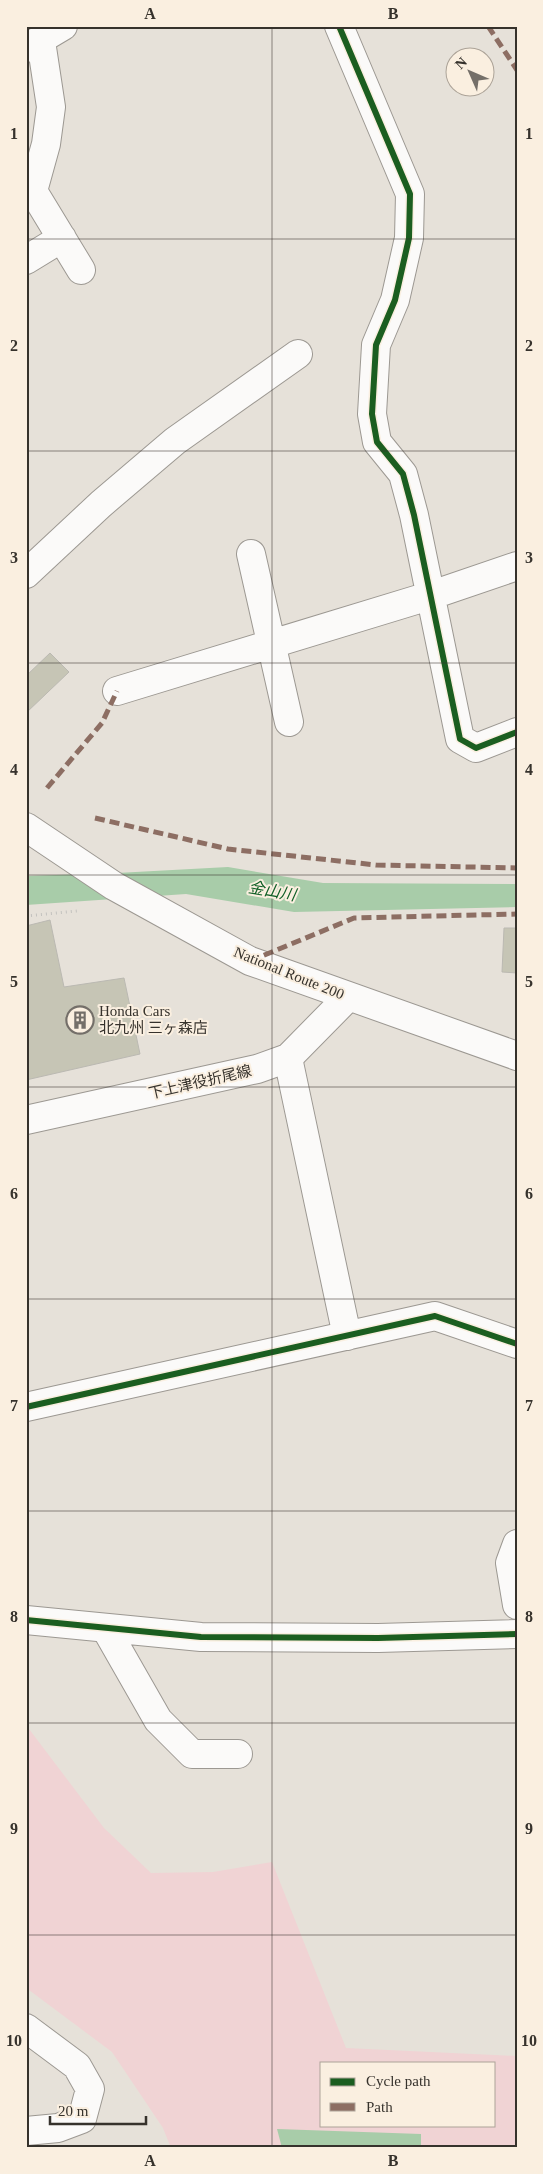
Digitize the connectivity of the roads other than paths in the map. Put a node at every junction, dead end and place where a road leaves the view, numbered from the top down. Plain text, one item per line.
1 (339, 26) edge
2 (44, 38) edge
3 (62, 238) junction
4 (26, 260) edge
5 (81, 270) dead end
6 (298, 354) dead end
7 (251, 554) dead end
8 (517, 566) edge
9 (26, 574) edge
10 (430, 596) junction
11 (271, 645) junction
12 (117, 691) dead end
13 (289, 722) dead end
14 (517, 732) edge
15 (26, 827) edge
16 (348, 997) junction
17 (517, 1056) edge
18 (288, 1058) junction
19 (26, 1120) edge
20 (347, 1336) junction
21 (517, 1344) edge
22 (26, 1407) edge
23 (517, 1544) edge
24 (517, 1605) edge
25 (26, 1620) edge
26 (106, 1629) junction
27 (517, 1634) edge
28 (238, 1754) dead end
29 (26, 2028) edge
30 (26, 2131) edge

1 - 10 main road
2 - 3 main road
3 - 4 main road
3 - 5 main road
6 - 9 main road
7 - 11 main road
8 - 10 main road
10 - 11 main road
10 - 14 main road
11 - 12 main road
11 - 13 main road
15 - 16 main road, National Route 200
16 - 17 main road, National Route 200
16 - 18 main road, 下上津役折尾線
18 - 19 main road, 下上津役折尾線
18 - 20 main road
20 - 21 main road
20 - 22 main road
23 - 24 main road
25 - 26 main road
26 - 27 main road
26 - 28 main road
29 - 30 main road

